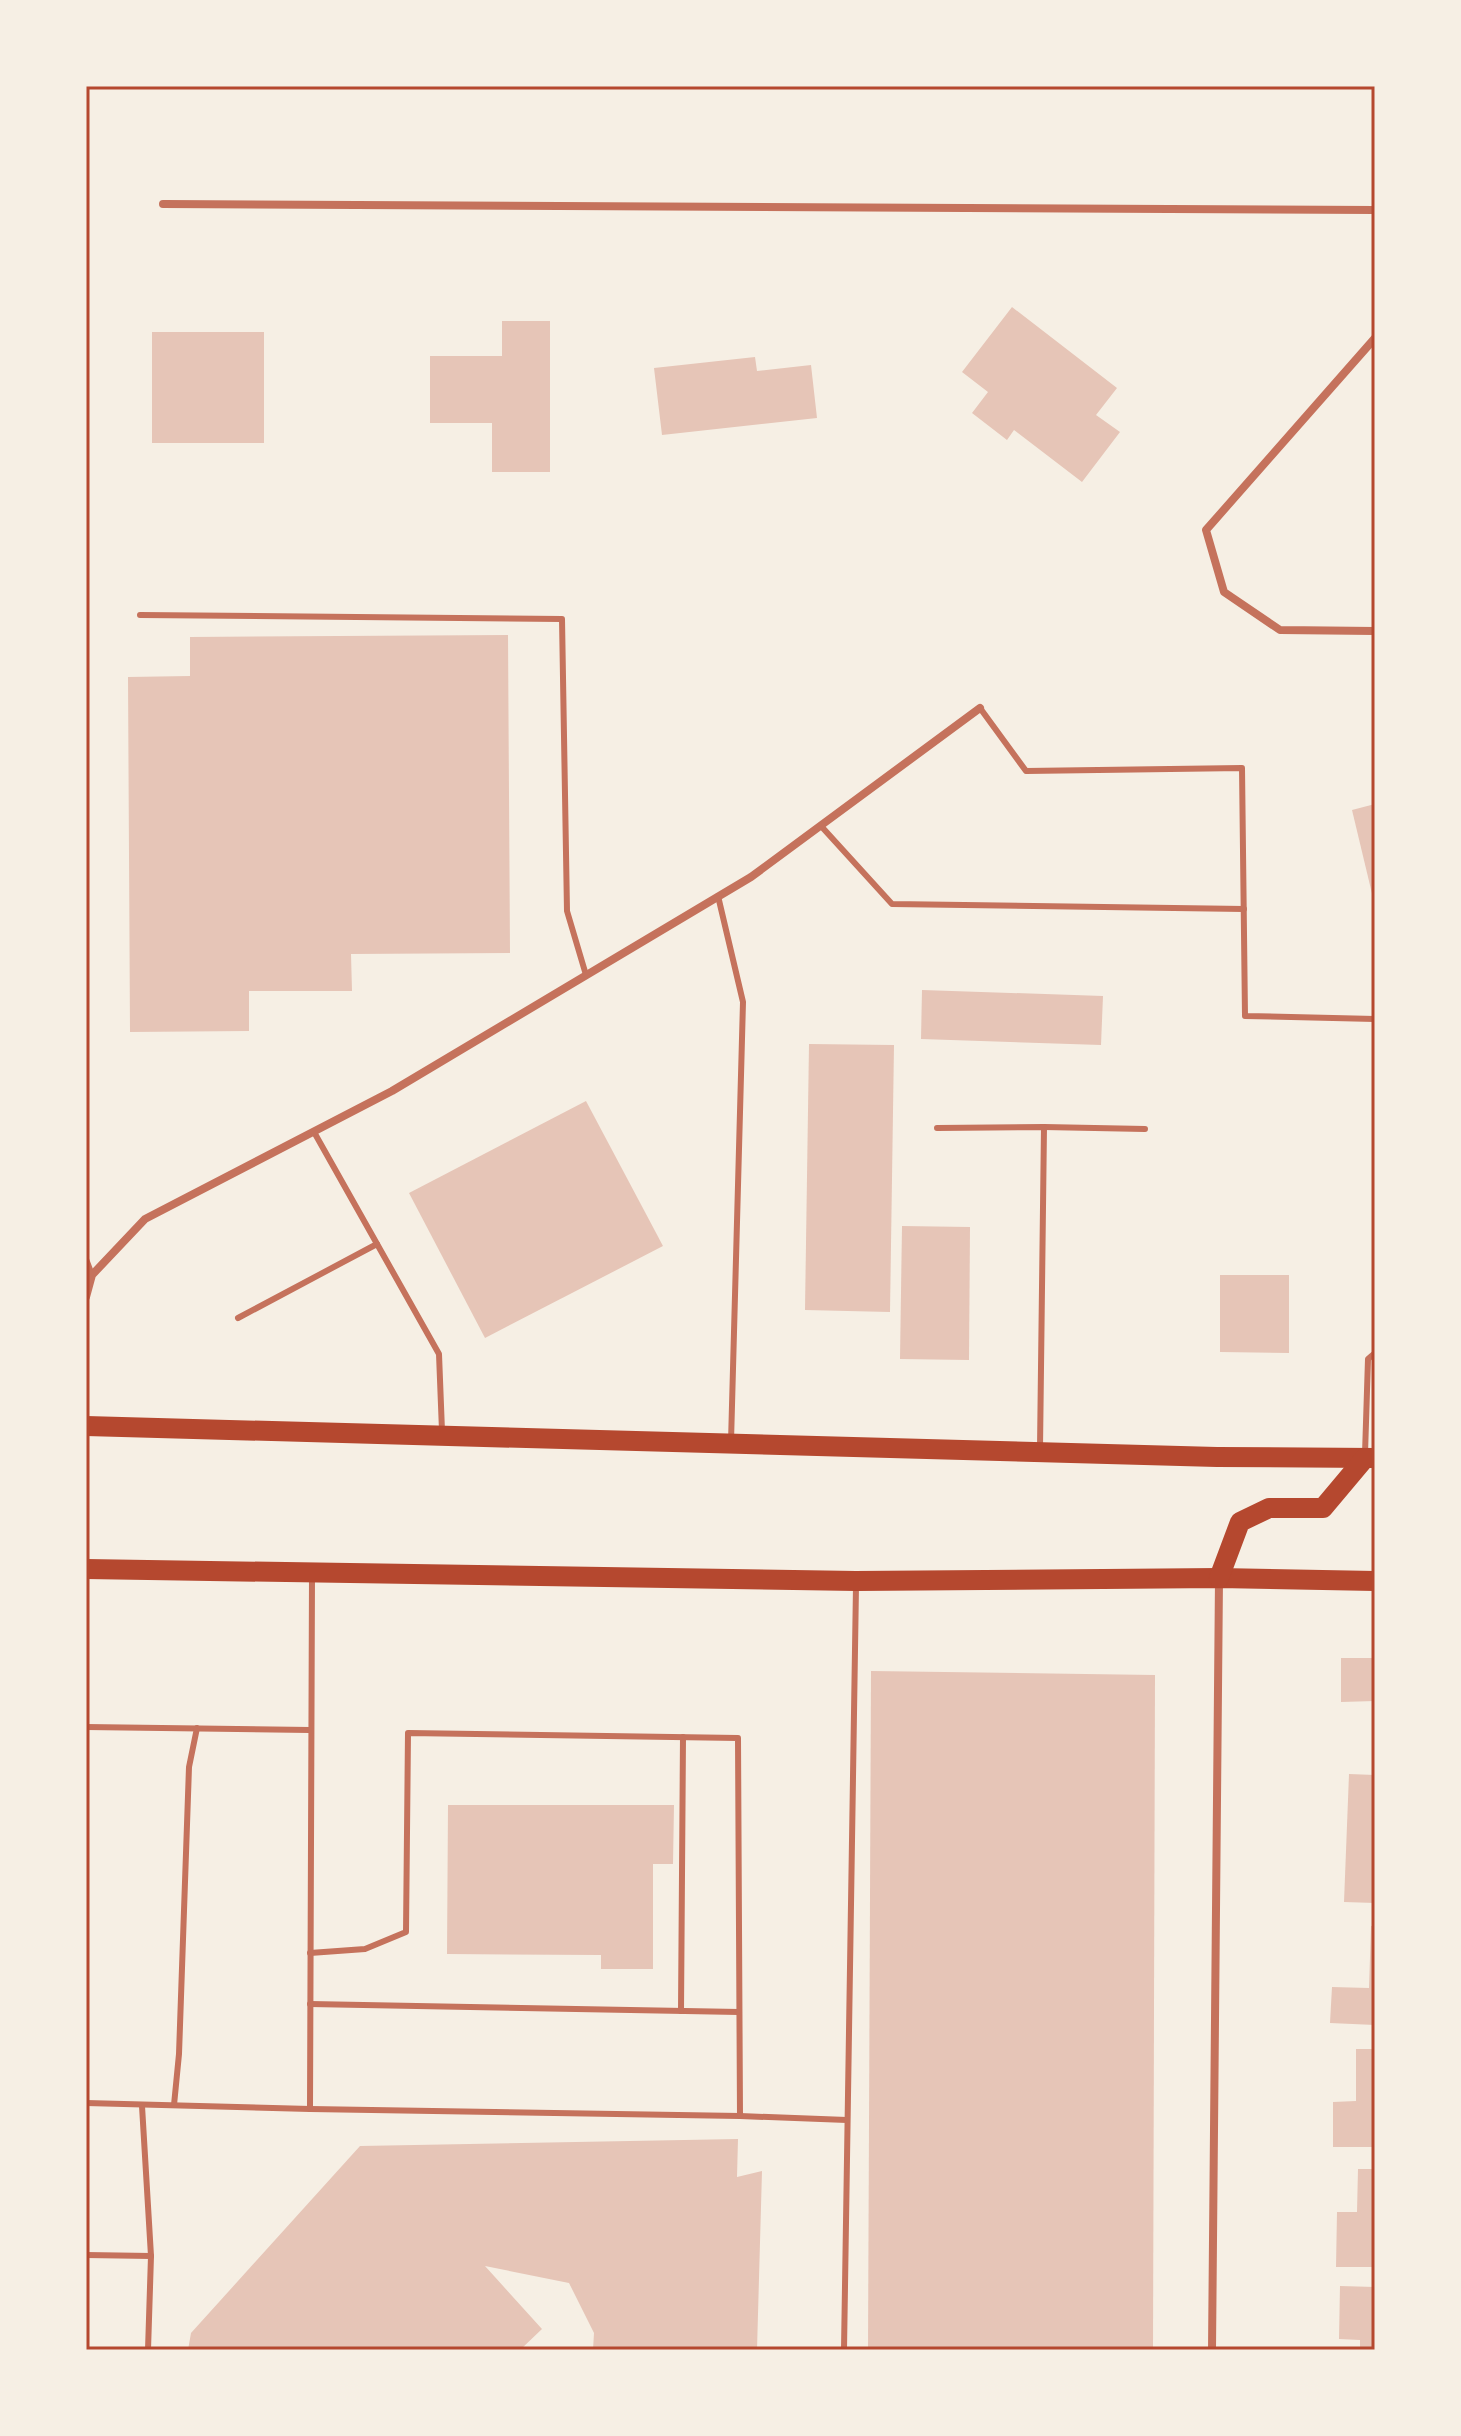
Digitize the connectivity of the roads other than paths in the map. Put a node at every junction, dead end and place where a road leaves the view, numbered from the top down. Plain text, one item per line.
1 (163, 204) dead end
2 (1375, 210) edge
3 (1375, 338) edge
4 (140, 615) dead end
5 (1375, 631) edge
6 (980, 708) joint
7 (821, 826) junction
8 (718, 896) junction
9 (1244, 909) junction
10 (586, 975) junction
11 (1375, 1019) edge
12 (1044, 1127) junction
13 (937, 1128) dead end
14 (1145, 1129) dead end
15 (314, 1132) junction
16 (377, 1244) junction
17 (86, 1259) edge
18 (92, 1275) junction
19 (86, 1297) edge
20 (238, 1318) dead end
21 (1375, 1353) edge
22 (86, 1426) edge
23 (442, 1435) junction
24 (731, 1444) junction
25 (1040, 1452) junction
26 (1370, 1458) edge
27 (86, 1569) edge
28 (312, 1573) junction
29 (1219, 1578) junction
30 (856, 1581) junction
31 (1375, 1581) edge
32 (86, 1727) edge
33 (197, 1728) junction
34 (310, 1730) junction
35 (683, 1737) junction
36 (310, 1953) junction
37 (310, 2004) junction
38 (681, 2011) junction
39 (739, 2012) junction
40 (86, 2103) edge
41 (174, 2105) junction
42 (142, 2106) junction
43 (310, 2109) junction
44 (740, 2116) junction
45 (847, 2120) junction
46 (86, 2255) edge
47 (151, 2256) junction
48 (148, 2350) edge
49 (844, 2350) edge
50 (1212, 2350) edge

1 - 2 street
3 - 5 street
4 - 10 lane
6 - 7 street
6 - 9 lane
7 - 8 street
7 - 9 lane
8 - 10 street
8 - 24 lane
9 - 11 lane
10 - 15 street
12 - 13 lane
12 - 14 lane
12 - 25 lane
15 - 16 lane
15 - 18 street
16 - 20 lane
16 - 23 lane
17 - 18 lane
18 - 19 street
21 - 26 lane
22 - 23 main road
23 - 24 main road
24 - 25 main road
25 - 26 main road
26 - 29 main road
27 - 28 main road
28 - 30 main road
28 - 34 lane
29 - 30 main road
29 - 31 main road
29 - 50 street
30 - 45 lane
32 - 33 lane
33 - 34 lane
33 - 41 lane
34 - 36 lane
35 - 36 lane
35 - 38 lane
35 - 39 lane
36 - 37 lane
37 - 38 lane
37 - 43 lane
38 - 39 lane
39 - 44 lane
40 - 42 lane
41 - 42 lane
41 - 43 lane
42 - 47 lane
43 - 44 lane
44 - 45 lane
45 - 49 lane
46 - 47 lane
47 - 48 lane

